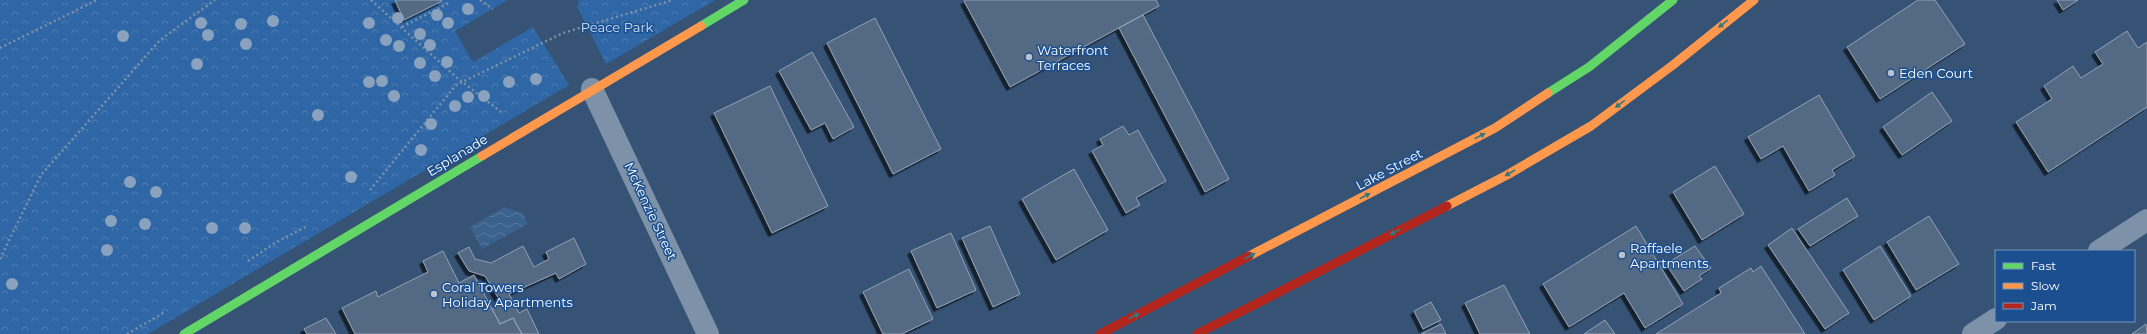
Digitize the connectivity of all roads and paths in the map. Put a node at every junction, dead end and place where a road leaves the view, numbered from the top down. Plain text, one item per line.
1 (97, 0) edge
2 (215, 0) edge
3 (371, 0) edge
4 (445, 0) edge
5 (480, 0) edge
6 (673, 0) edge
7 (744, 0) edge
8 (1673, 0) edge
9 (1754, 0) edge
10 (493, 9) dead end
11 (402, 27) junction
12 (0, 48) edge
13 (462, 82) junction
14 (592, 89) junction
15 (524, 130) junction
16 (363, 194) dead end
17 (2147, 220) edge
18 (314, 223) dead end
19 (2101, 250) edge
20 (0, 259) edge
21 (243, 264) dead end
22 (166, 311) dead end
23 (1995, 320) edge
24 (127, 334) edge
25 (184, 334) edge
26 (708, 334) edge
27 (1100, 334) edge
28 (1197, 334) edge
29 (1973, 334) edge

1 - 12 path
2 - 20 path
3 - 11 path
4 - 11 path
5 - 10 path
6 - 13 path
7 - 14 main road, Esplanade
27 -> 8 main road, Lake Street
9 -> 28 main road
11 - 13 path
13 - 15 path
13 - 16 path
14 - 15 main road, Esplanade
14 - 26 street, McKenzie Street
15 - 25 main road, Esplanade
17 - 19 street
18 - 21 path
22 - 24 path
23 - 29 street

